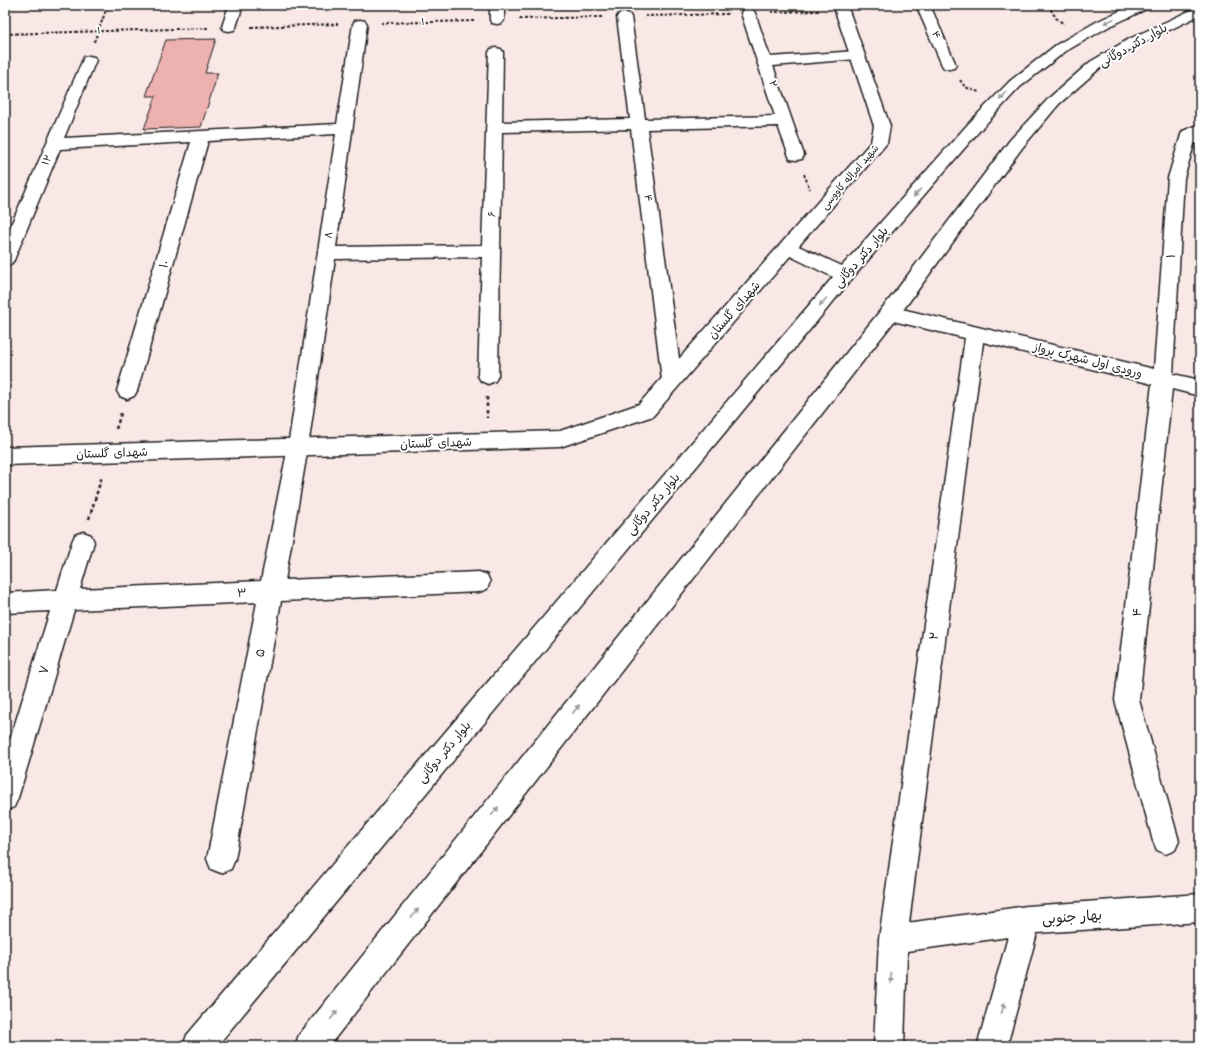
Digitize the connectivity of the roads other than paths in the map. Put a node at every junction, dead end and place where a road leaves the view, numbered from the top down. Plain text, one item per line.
1 (236, 5) edge
2 (497, 5) edge
3 (923, 5) edge
4 (1144, 5) edge
5 (841, 8) edge
6 (1200, 10) edge
7 (748, 13) road end
8 (624, 17) road end
9 (497, 20) road end
10 (360, 24) road end
11 (229, 28) road end
12 (496, 52) dead end
13 (857, 55) junction
14 (90, 60) dead end
15 (765, 62) junction
16 (949, 65) road end
17 (785, 121) junction
18 (638, 124) junction
19 (494, 127) junction
20 (345, 129) junction
21 (1196, 135) edge
22 (201, 136) junction
23 (54, 144) junction
24 (796, 154) road end
25 (788, 248) junction
26 (491, 251) junction
27 (327, 253) junction
28 (5, 260) edge
29 (845, 275) junction
30 (889, 313) junction
31 (975, 333) junction
32 (488, 376) road end
33 (1163, 378) junction
34 (672, 380) junction
35 (1200, 388) edge
36 (127, 391) road end
37 (298, 447) junction
38 (5, 456) edge
39 (82, 542) road end
40 (479, 582) dead end
41 (271, 591) junction
42 (65, 600) junction
43 (5, 603) edge
44 (5, 798) edge
45 (1166, 841) dead end
46 (222, 859) dead end
47 (1200, 908) edge
48 (1027, 920) junction
49 (893, 939) junction
50 (198, 1046) edge
51 (310, 1046) edge
52 (889, 1046) edge
53 (992, 1046) edge

1 - 11 street
2 - 9 street
3 - 16 street, ۴
4 -> 29 street, بلوار دکتر دوگانی
5 - 13 street, شهید امراله کاووسی
6 - 30 street, بلوار دکتر دوگانی
7 - 15 street, ۲
8 - 18 street, ۴
10 - 20 street, ۸
12 - 19 street, ۶
13 - 15 street
13 - 25 street, شهید امراله کاووسی
14 - 23 street, ۱۲
15 - 17 street, ۲
17 - 18 street
17 - 24 street, ۲
18 - 19 street
18 - 34 street, ۴
19 - 26 street, ۶
20 - 22 street
20 - 27 street, ۸
21 - 33 street, ۱
22 - 23 street
22 - 36 street, ۱۰
23 - 28 street, ۱۲
25 - 29 street
25 - 34 street, شهدای گلستان
26 - 27 street
26 - 32 street, ۶
27 - 37 street, ۸
29 -> 50 street, بلوار دکتر دوگانی
30 - 31 street, ورودی اول شهرک پرواز
51 -> 30 street, بلوار دکتر دوگانی
31 - 33 street, ورودی اول شهرک پرواز
31 - 49 street, ۲
33 - 35 street, ورودی اول شهرک پرواز
33 - 45 street, ۴
34 - 37 street, شهدای گلستان
37 - 38 street, شهدای گلستان
37 - 41 street, ۵
39 - 42 street, ۷
40 - 41 street, ۳
41 - 42 street, ۳
41 - 46 street, ۵
42 - 43 street, ۳
42 - 44 street, ۷
47 - 48 street, بهار جنوبی
48 - 49 street
53 -> 48 street, بهار جنوبی
49 -> 52 street, ۲

